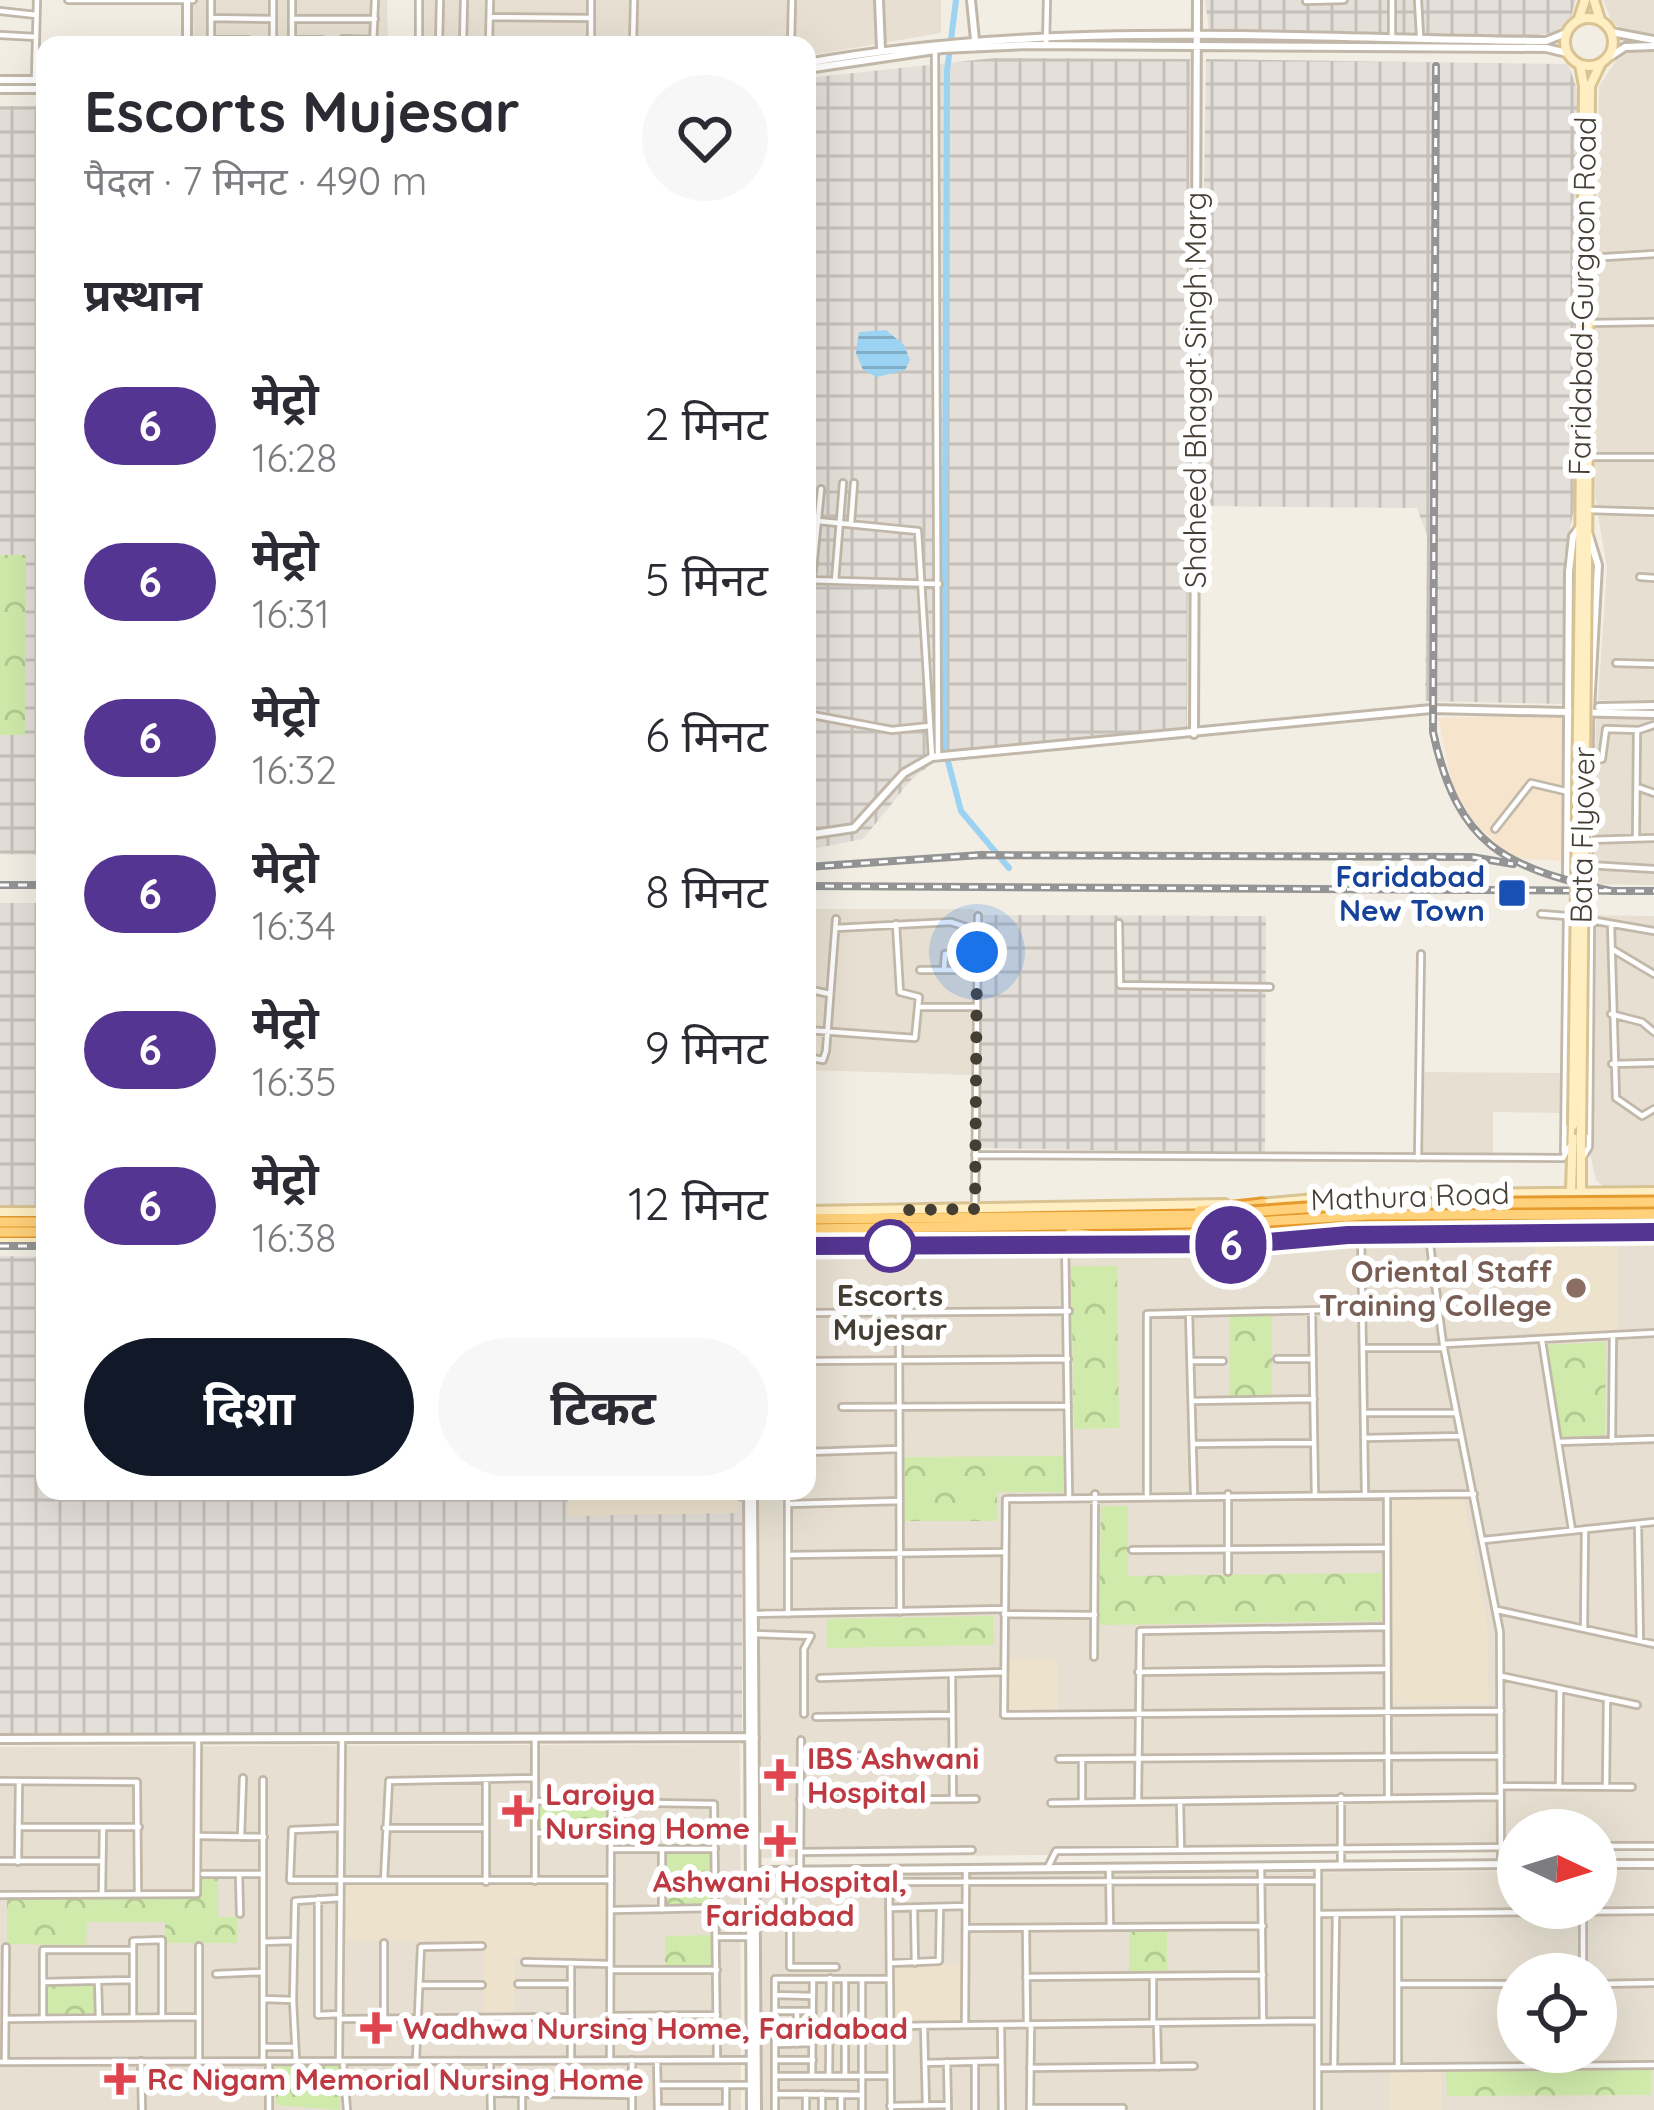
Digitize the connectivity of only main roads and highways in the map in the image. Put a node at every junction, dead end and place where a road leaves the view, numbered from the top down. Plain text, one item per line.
1 (1585, 0) edge
2 (1594, 0) edge
3 (1579, 20) junction
4 (1600, 20) junction
5 (1604, 61) junction
6 (1580, 65) junction
7 (1586, 323) junction
8 (1583, 510) junction
9 (1576, 1132) junction
10 (1581, 1160) junction
11 (1572, 1174) junction
12 (1576, 1190) junction
13 (1545, 1191) junction
14 (1558, 1191) junction
15 (1594, 1191) junction
16 (1608, 1191) junction
17 (1654, 1192) edge
18 (1654, 1202) edge
19 (1262, 1204) junction
20 (0, 1212) edge
21 (36, 1212) edge
22 (816, 1215) edge
23 (816, 1215) edge
24 (1176, 1216) junction
25 (1654, 1218) edge
26 (0, 1222) edge
27 (36, 1222) edge
28 (1545, 1222) junction
29 (1576, 1222) junction
30 (1610, 1222) junction
31 (1238, 1223) junction
32 (1027, 1228) junction
33 (0, 1232) edge
34 (36, 1232) edge
35 (816, 1234) edge
36 (816, 1234) edge
37 (1095, 1236) junction
38 (1179, 1236) junction
39 (0, 1242) edge
40 (36, 1242) edge

1 - 3 main road
2 - 4 main road
3 - 4 main road
3 - 6 main road
4 - 5 main road
5 - 6 main road
5 - 7 main road, Faridabad-Gurgaon Road
6 - 7 main road, Faridabad-Gurgaon Road
7 - 8 main road, Faridabad-Gurgaon Road
7 - 8 main road, Faridabad-Gurgaon Road
8 - 9 main road, Bata Flyover, bridge
9 - 10 main road, Bata Flyover
9 - 11 main road
10 - 12 main road
10 - 15 main road
11 - 12 main road
11 - 14 main road
12 - 14 main road, Mathura Road
12 - 15 main road, Mathura Road
12 - 29 main road
13 - 14 main road, Mathura Road
13 - 19 main road, Mathura Road
13 - 28 main road
15 - 16 main road, Mathura Road
16 - 17 main road, Mathura Road
16 - 30 main road
18 - 24 highway, bridge
19 - 22 main road, Mathura Road
19 - 24 highway
20 - 21 main road
23 - 24 highway
25 - 30 main road, Mathura Road
25 - 31 highway, bridge
26 - 27 highway
28 - 29 main road, Mathura Road
28 - 38 main road, Mathura Road
29 - 30 main road, Mathura Road
31 - 32 highway
31 - 38 highway
32 - 35 highway
32 - 37 highway
33 - 34 highway
36 - 37 main road, Mathura Road
37 - 38 main road, Mathura Road
39 - 40 main road

